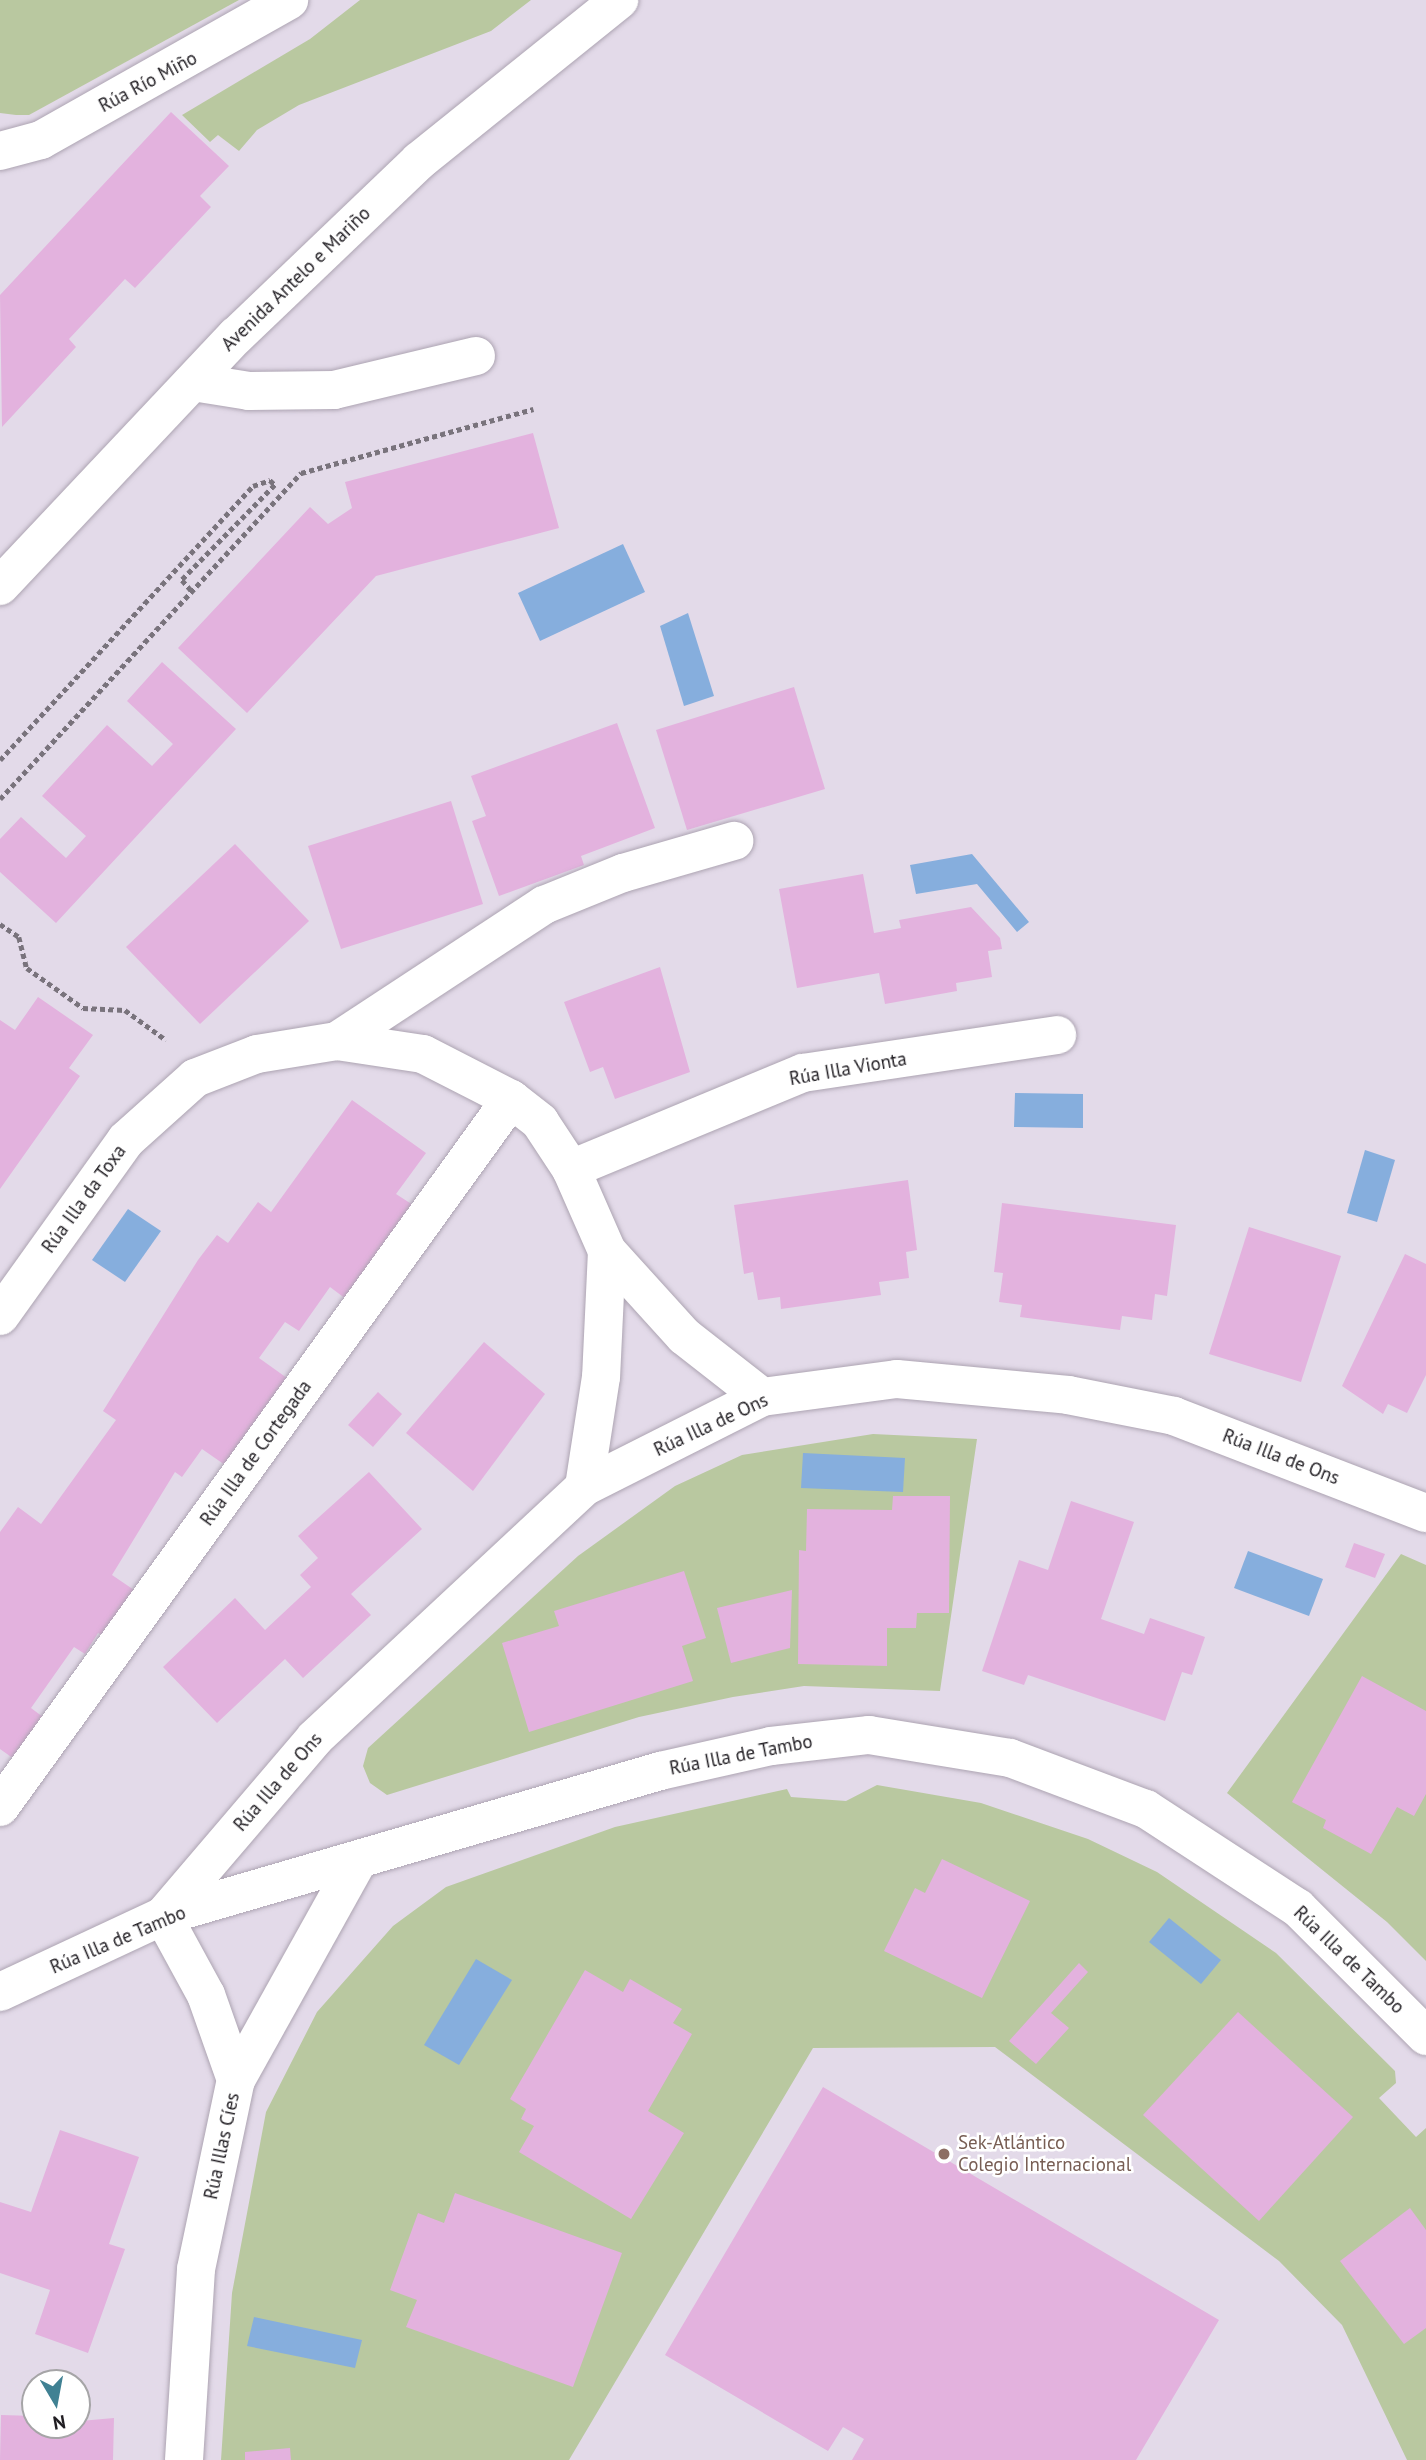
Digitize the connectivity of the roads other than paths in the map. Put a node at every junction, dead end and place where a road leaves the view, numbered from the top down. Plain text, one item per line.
1 (289, 0) edge
2 (619, 0) edge
3 (0, 151) edge
4 (476, 356) dead end
5 (193, 382) junction
6 (0, 586) edge
7 (734, 841) dead end
8 (1057, 1035) dead end
9 (337, 1041) junction
10 (511, 1099) junction
11 (570, 1169) junction
12 (607, 1251) junction
13 (0, 1316) edge
14 (762, 1397) junction
15 (584, 1487) junction
16 (1424, 1509) edge
17 (0, 1807) edge
18 (358, 1861) junction
19 (163, 1916) junction
20 (0, 1992) edge
21 (1426, 2036) edge
22 (236, 2080) junction
23 (184, 2460) edge

1 - 3 street, Rúa Río Miño
2 - 5 street, Avenida Antelo e Mariño
4 - 5 street
5 - 6 street, Avenida Antelo e Mariño
7 - 9 street
8 - 11 street, Rúa Illa Vionta
9 - 10 street
9 - 13 street, Rúa Illa da Toxa
10 - 11 street
10 - 17 street, Rúa Illa de Cortegada
11 - 12 street
12 - 14 street
12 - 15 street
14 - 15 street, Rúa Illa de Ons
14 - 16 street, Rúa Illa de Ons
15 - 19 street, Rúa Illa de Ons
18 - 19 street, Rúa Illa de Tambo
18 - 21 street, Rúa Illa de Tambo
18 - 22 street, Rúa Illas Cíes
19 - 20 street, Rúa Illa de Tambo
19 - 22 street
22 - 23 street, Rúa Illas Cíes

